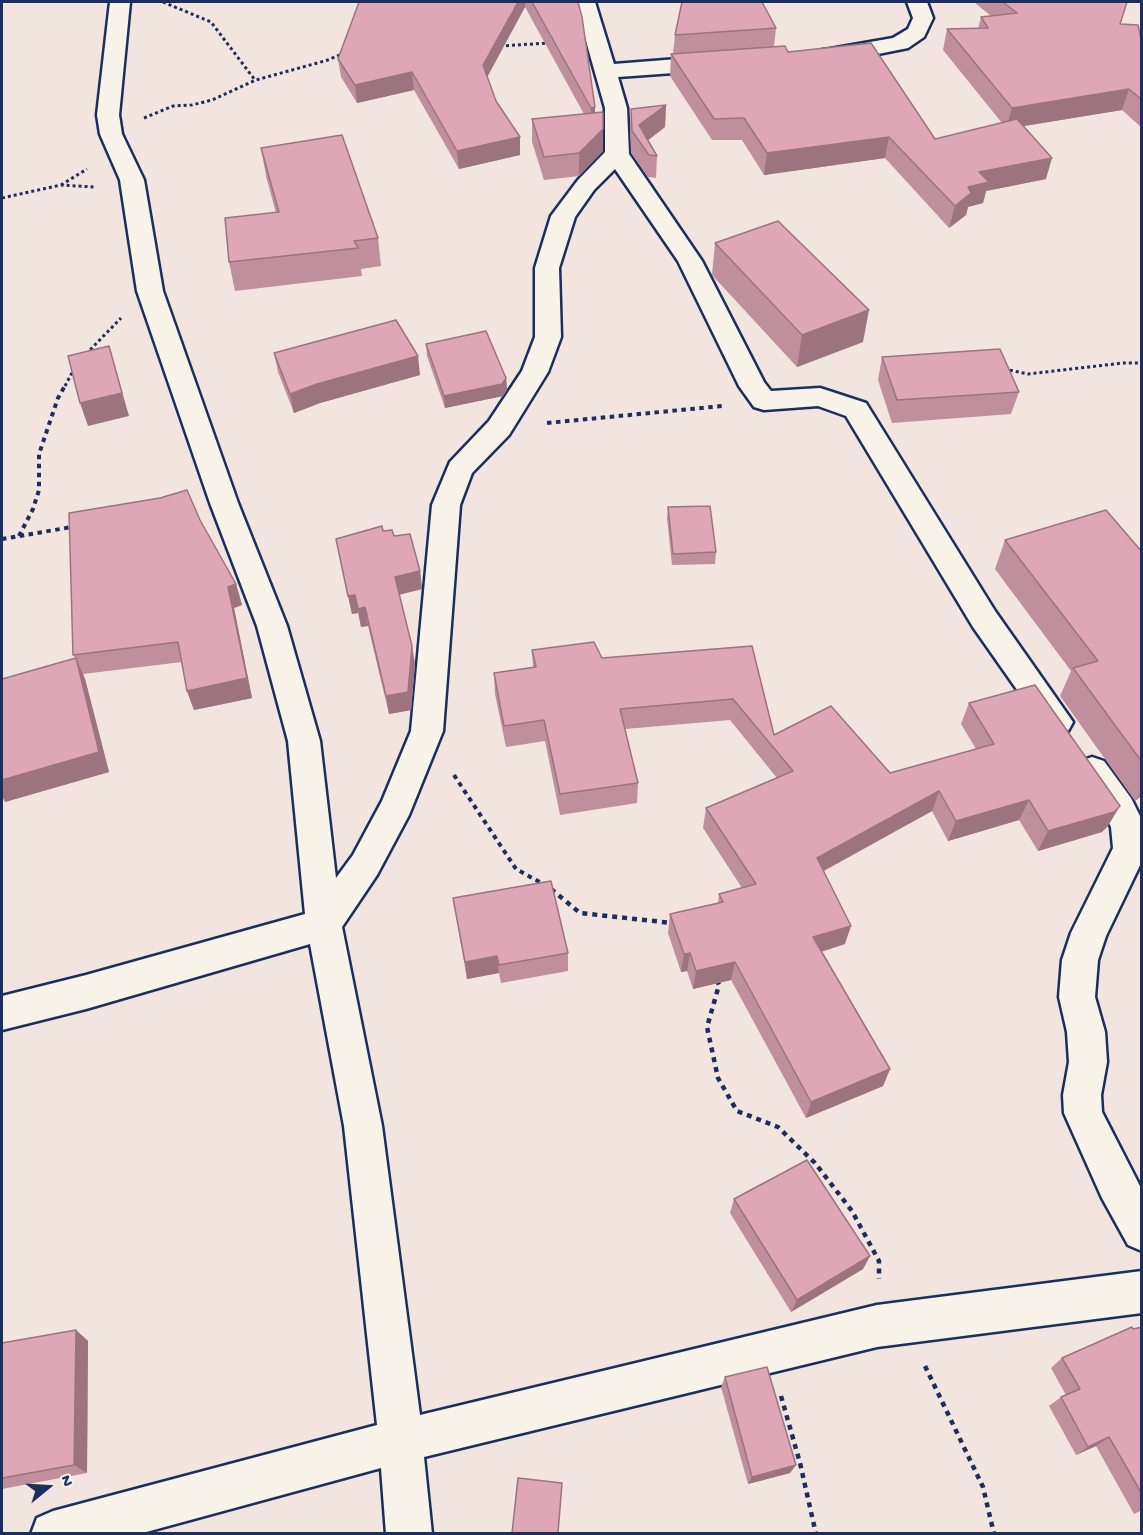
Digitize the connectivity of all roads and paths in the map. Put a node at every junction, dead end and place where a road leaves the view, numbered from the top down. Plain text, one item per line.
1 (120, 2) edge
2 (163, 2) edge
3 (585, 2) edge
4 (917, 2) edge
5 (593, 37) junction
6 (493, 45) edge
7 (353, 51) edge
8 (813, 57) edge
9 (732, 62) edge
10 (605, 71) junction
11 (256, 80) junction
12 (111, 134) junction
13 (616, 154) junction
14 (2, 198) edge
15 (135, 198) junction
16 (150, 291) junction
17 (83, 358) edge
18 (1142, 363) edge
19 (75, 367) edge
20 (1000, 368) edge
21 (764, 401) junction
22 (499, 428) junction
23 (78, 526) edge
24 (19, 536) junction
25 (2, 539) edge
26 (427, 731) junction
27 (324, 924) junction
28 (680, 924) edge
29 (716, 977) edge
30 (2, 1013) edge
31 (1142, 1231) edge
32 (1142, 1292) edge
33 (890, 1324) junction
34 (768, 1352) junction
35 (401, 1441) junction
36 (53, 1533) edge
37 (409, 1533) edge
38 (816, 1533) edge
39 (994, 1533) edge

1 - 12 street
2 - 11 path
3 - 5 street
4 - 8 street
5 - 6 path
5 - 10 street
7 - 11 path
9 - 10 street
10 - 13 street
11 - 12 path
12 - 15 street
13 - 21 street
13 - 22 street
14 - 15 path
15 - 16 street
16 - 17 path
16 - 27 street
18 - 20 path
19 - 24 path
21 - 22 path
21 - 31 street
22 - 26 street
23 - 24 path
24 - 25 path
26 - 27 street
26 - 28 path
27 - 30 street
27 - 35 street
29 - 33 path
32 - 33 street
33 - 34 street
33 - 39 path
34 - 35 street
34 - 38 path
35 - 36 street
35 - 37 street

